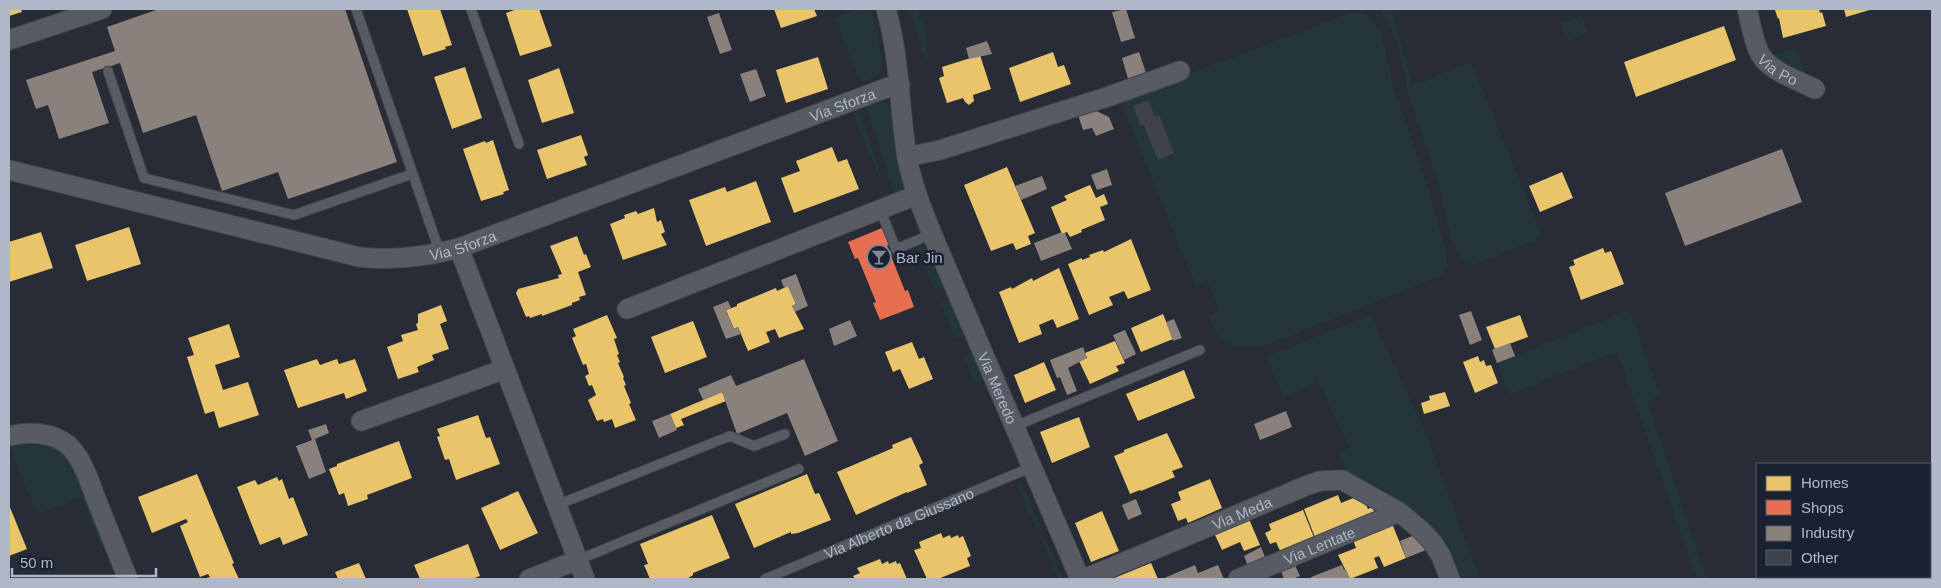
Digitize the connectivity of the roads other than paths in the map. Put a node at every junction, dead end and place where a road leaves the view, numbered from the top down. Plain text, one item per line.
1 (102, 9) edge
2 (356, 9) edge
3 (471, 9) edge
4 (886, 9) edge
5 (1747, 9) edge
6 (9, 40) edge
7 (108, 71) dead end
8 (1180, 71) dead end
9 (900, 85) junction
10 (1815, 89) dead end
11 (519, 144) dead end
12 (907, 157) junction
13 (9, 170) edge
14 (412, 174) junction
15 (917, 195) junction
16 (880, 209) junction
17 (932, 234) junction
18 (459, 248) junction
19 (440, 253) junction
20 (627, 309) dead end
21 (1200, 350) dead end
22 (505, 369) junction
23 (361, 421) dead end
24 (1015, 426) junction
25 (785, 434) dead end
26 (9, 436) edge
27 (1032, 467) junction
28 (799, 469) dead end
29 (557, 505) junction
30 (1399, 512) junction
31 (578, 560) junction
32 (128, 579) edge
33 (529, 579) edge
34 (585, 579) edge
35 (765, 579) edge
36 (1082, 579) edge
37 (1238, 579) edge
38 (1450, 579) edge

1 - 6 street
2 - 14 lane
3 - 11 lane
4 - 9 street, Via Meredo
5 - 10 street, Via Po
7 - 14 lane
8 - 12 street
9 - 12 street, Via Meredo
9 - 18 street, Via Sforza
12 - 15 street, Via Meredo
13 - 19 street, Via Sforza
14 - 19 lane
15 - 16 street
15 - 17 street, Via Meredo
16 - 17 lane
16 - 20 street
17 - 24 street, Via Meredo
18 - 19 street, Via Sforza
18 - 22 street
21 - 24 lane
22 - 23 street
22 - 29 street
24 - 27 street, Via Meredo
25 - 29 lane
26 - 32 street
27 - 35 lane, Via Alberto da Giussano
27 - 36 street, Via Meredo
28 - 31 lane
29 - 31 street
30 - 36 street, Via Meda
30 - 37 street, Via Lentate
30 - 38 street, Via Meda
31 - 33 street
31 - 34 street

